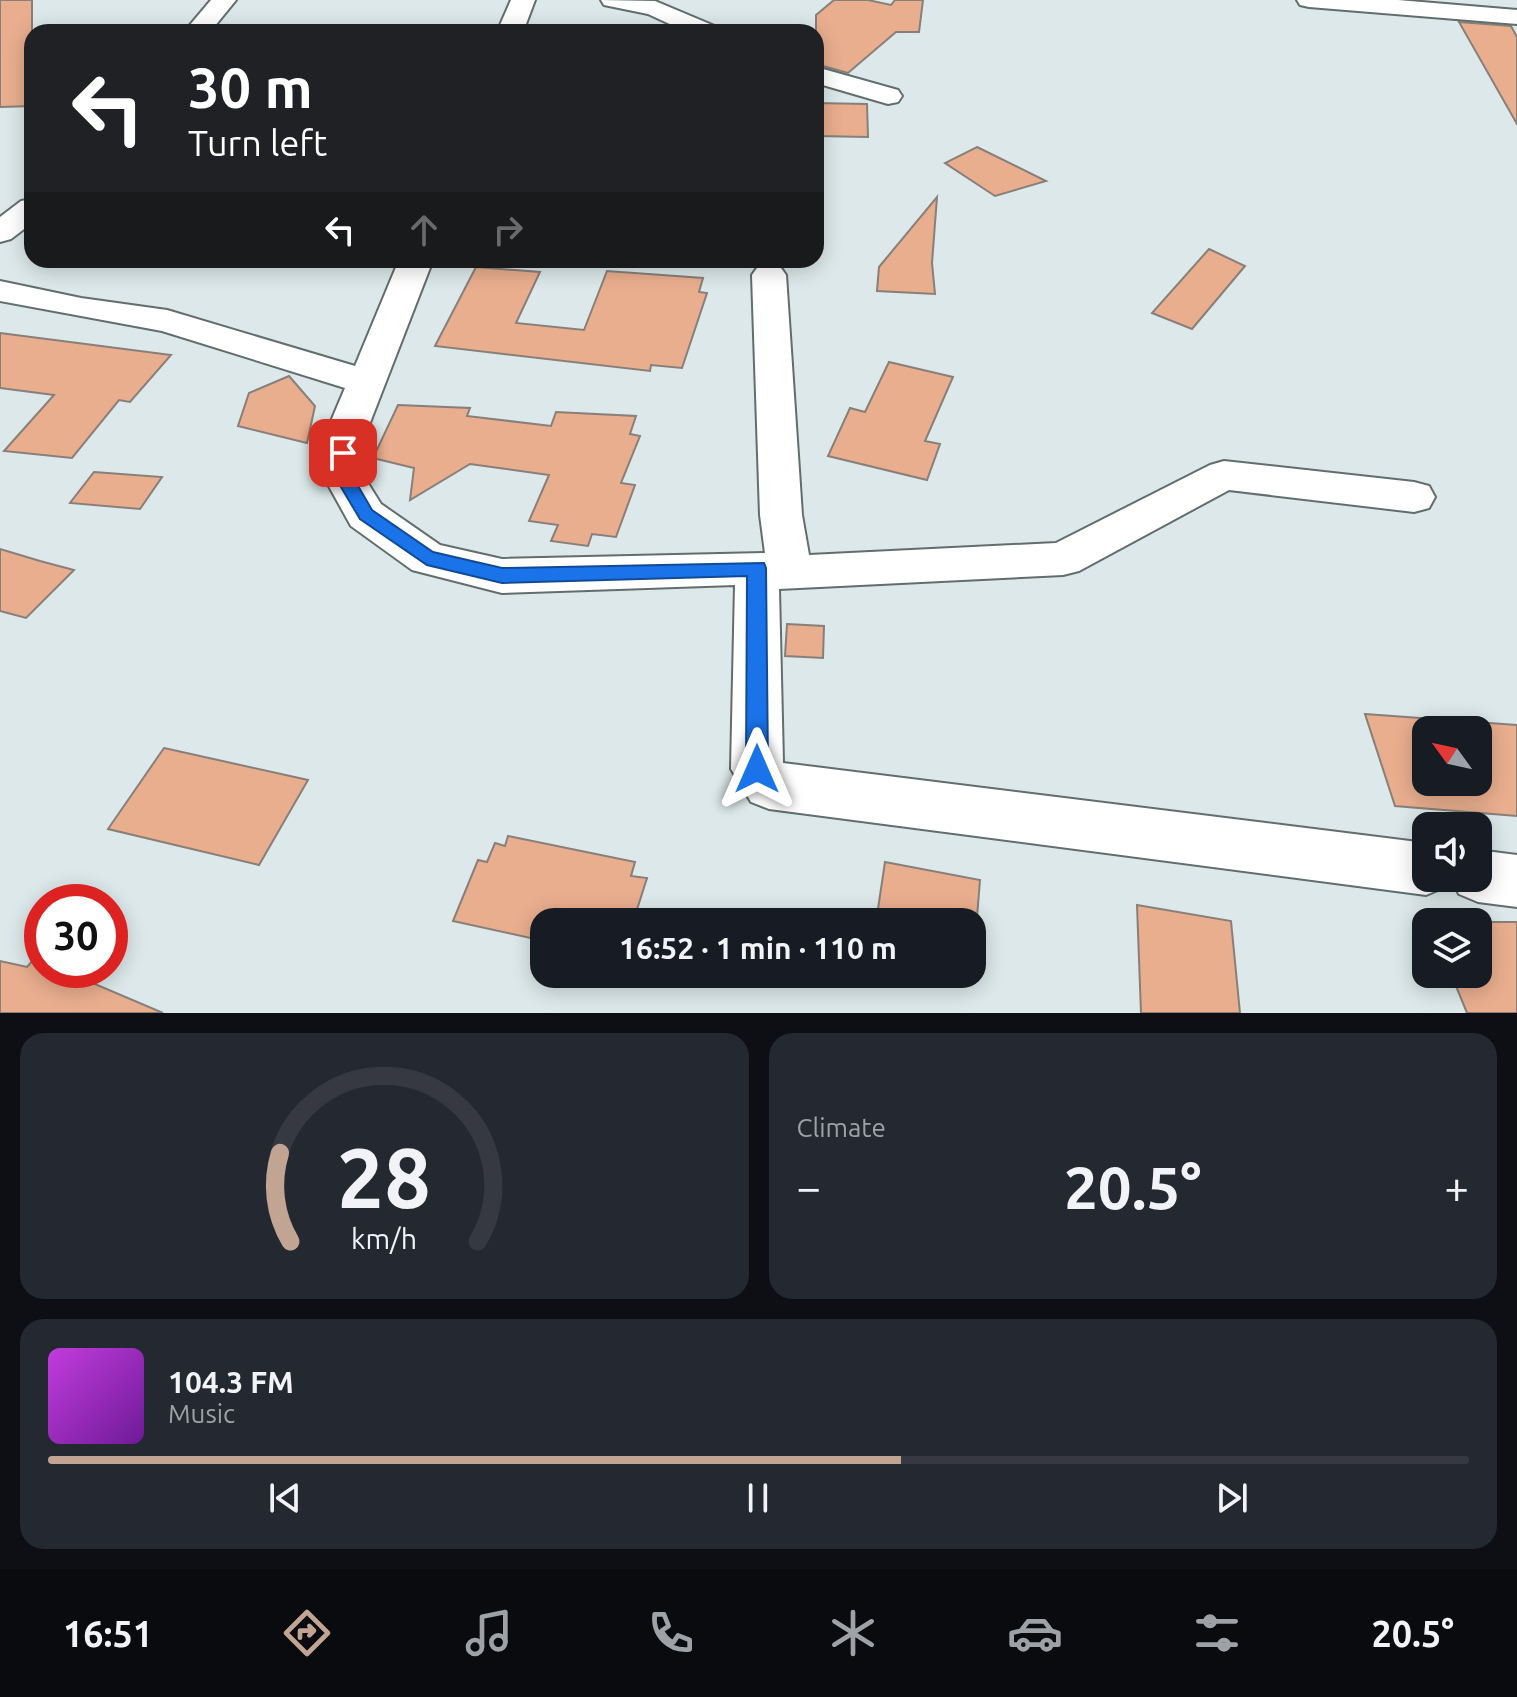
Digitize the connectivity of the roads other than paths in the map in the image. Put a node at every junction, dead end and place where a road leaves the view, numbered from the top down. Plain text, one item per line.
1 (224, 0) edge
2 (523, 0) edge
3 (613, 0) edge
4 (686, 0) edge
5 (1309, 0) edge
6 (655, 8) junction
7 (1517, 17) edge
8 (204, 24) edge
9 (513, 24) edge
10 (690, 24) edge
11 (824, 77) edge
12 (888, 96) dead end
13 (24, 214) edge
14 (0, 232) edge
15 (413, 268) edge
16 (769, 275) dead end
17 (0, 291) edge
18 (367, 380) junction
19 (1414, 497) dead end
20 (771, 571) junction
21 (1412, 867) edge
22 (1492, 878) edge
23 (1517, 881) edge

1 - 8 street
2 - 9 street
3 - 6 street
4 - 6 street
5 - 7 street
6 - 10 street
11 - 12 street
13 - 14 street
15 - 18 street
16 - 20 street
17 - 18 street
18 - 20 street
19 - 20 street
20 - 21 street
22 - 23 street

